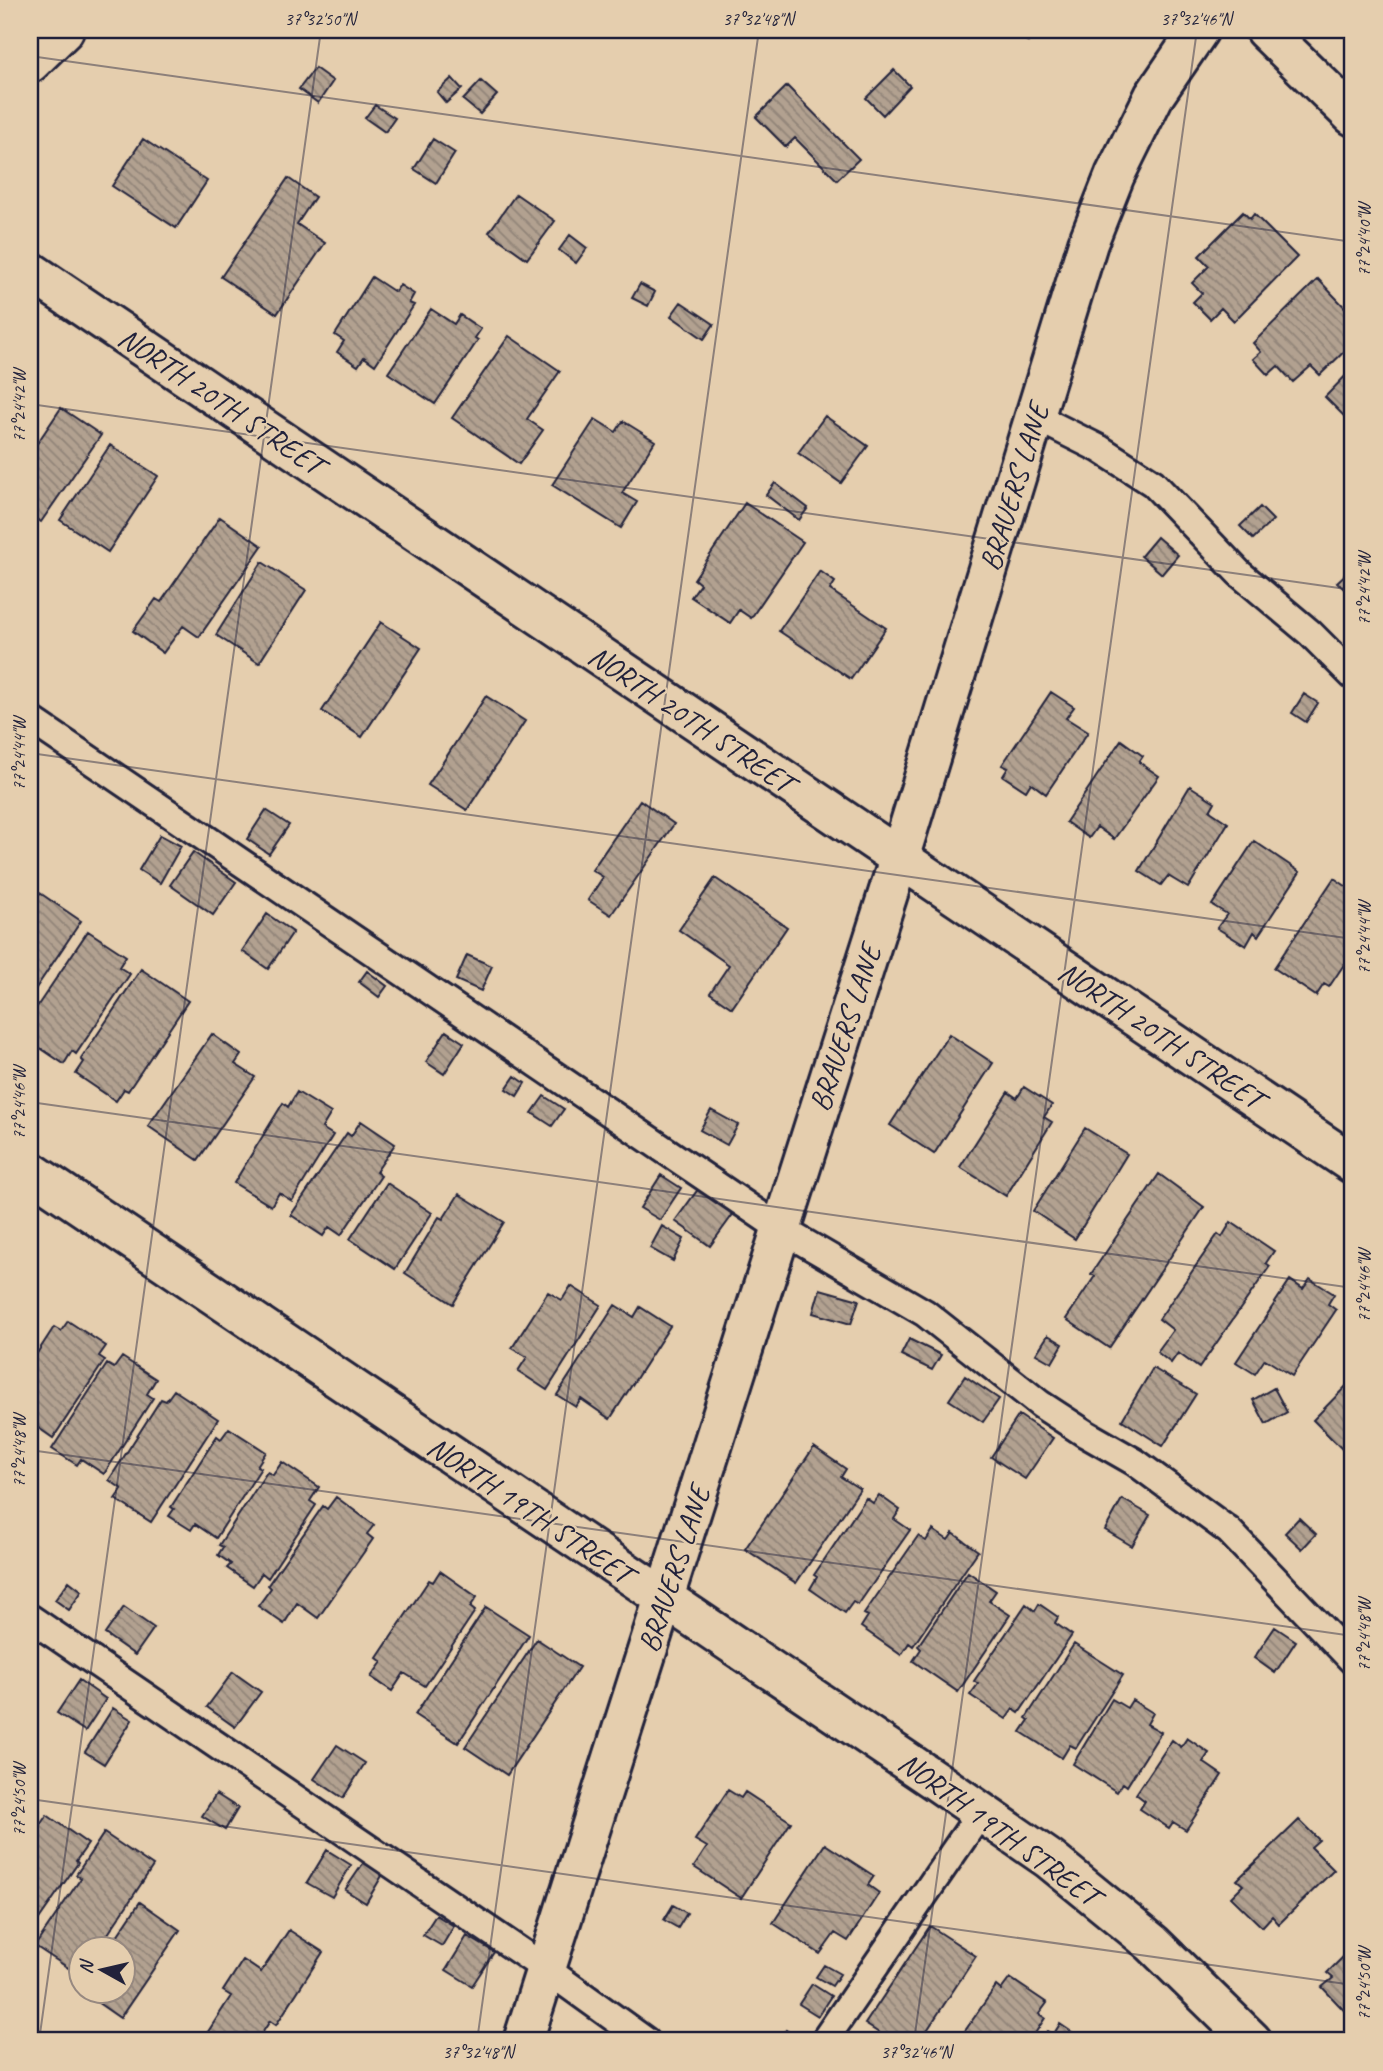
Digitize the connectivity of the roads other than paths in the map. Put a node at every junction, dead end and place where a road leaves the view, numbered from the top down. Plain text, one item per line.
1 (64, 30) edge
2 (1199, 30) edge
3 (1273, 32) edge
4 (30, 64) edge
5 (1353, 116) edge
6 (30, 271) edge
7 (1037, 417) junction
8 (1353, 677) edge
9 (30, 719) edge
10 (899, 859) junction
11 (1353, 1164) edge
12 (30, 1171) edge
13 (781, 1229) junction
14 (664, 1600) junction
15 (30, 1618) edge
16 (1353, 1661) edge
17 (981, 1812) junction
18 (545, 1969) junction
19 (523, 2041) edge
20 (646, 2041) edge
21 (824, 2041) edge
22 (1252, 2041) edge

1 - 4 street
2 - 7 street, BRAUERS LANE
3 - 5 street
6 - 10 street, NORTH 20TH STREET
7 - 8 lane
7 - 10 street, BRAUERS LANE
9 - 13 lane
10 - 11 street, NORTH 20TH STREET
10 - 13 street, BRAUERS LANE
12 - 14 street, NORTH 19TH STREET
13 - 14 street, BRAUERS LANE
13 - 16 lane
14 - 17 street, NORTH 19TH STREET
14 - 18 street, BRAUERS LANE
15 - 18 lane
17 - 21 lane
17 - 22 street, NORTH 19TH STREET
18 - 19 street, BRAUERS LANE
18 - 20 lane

